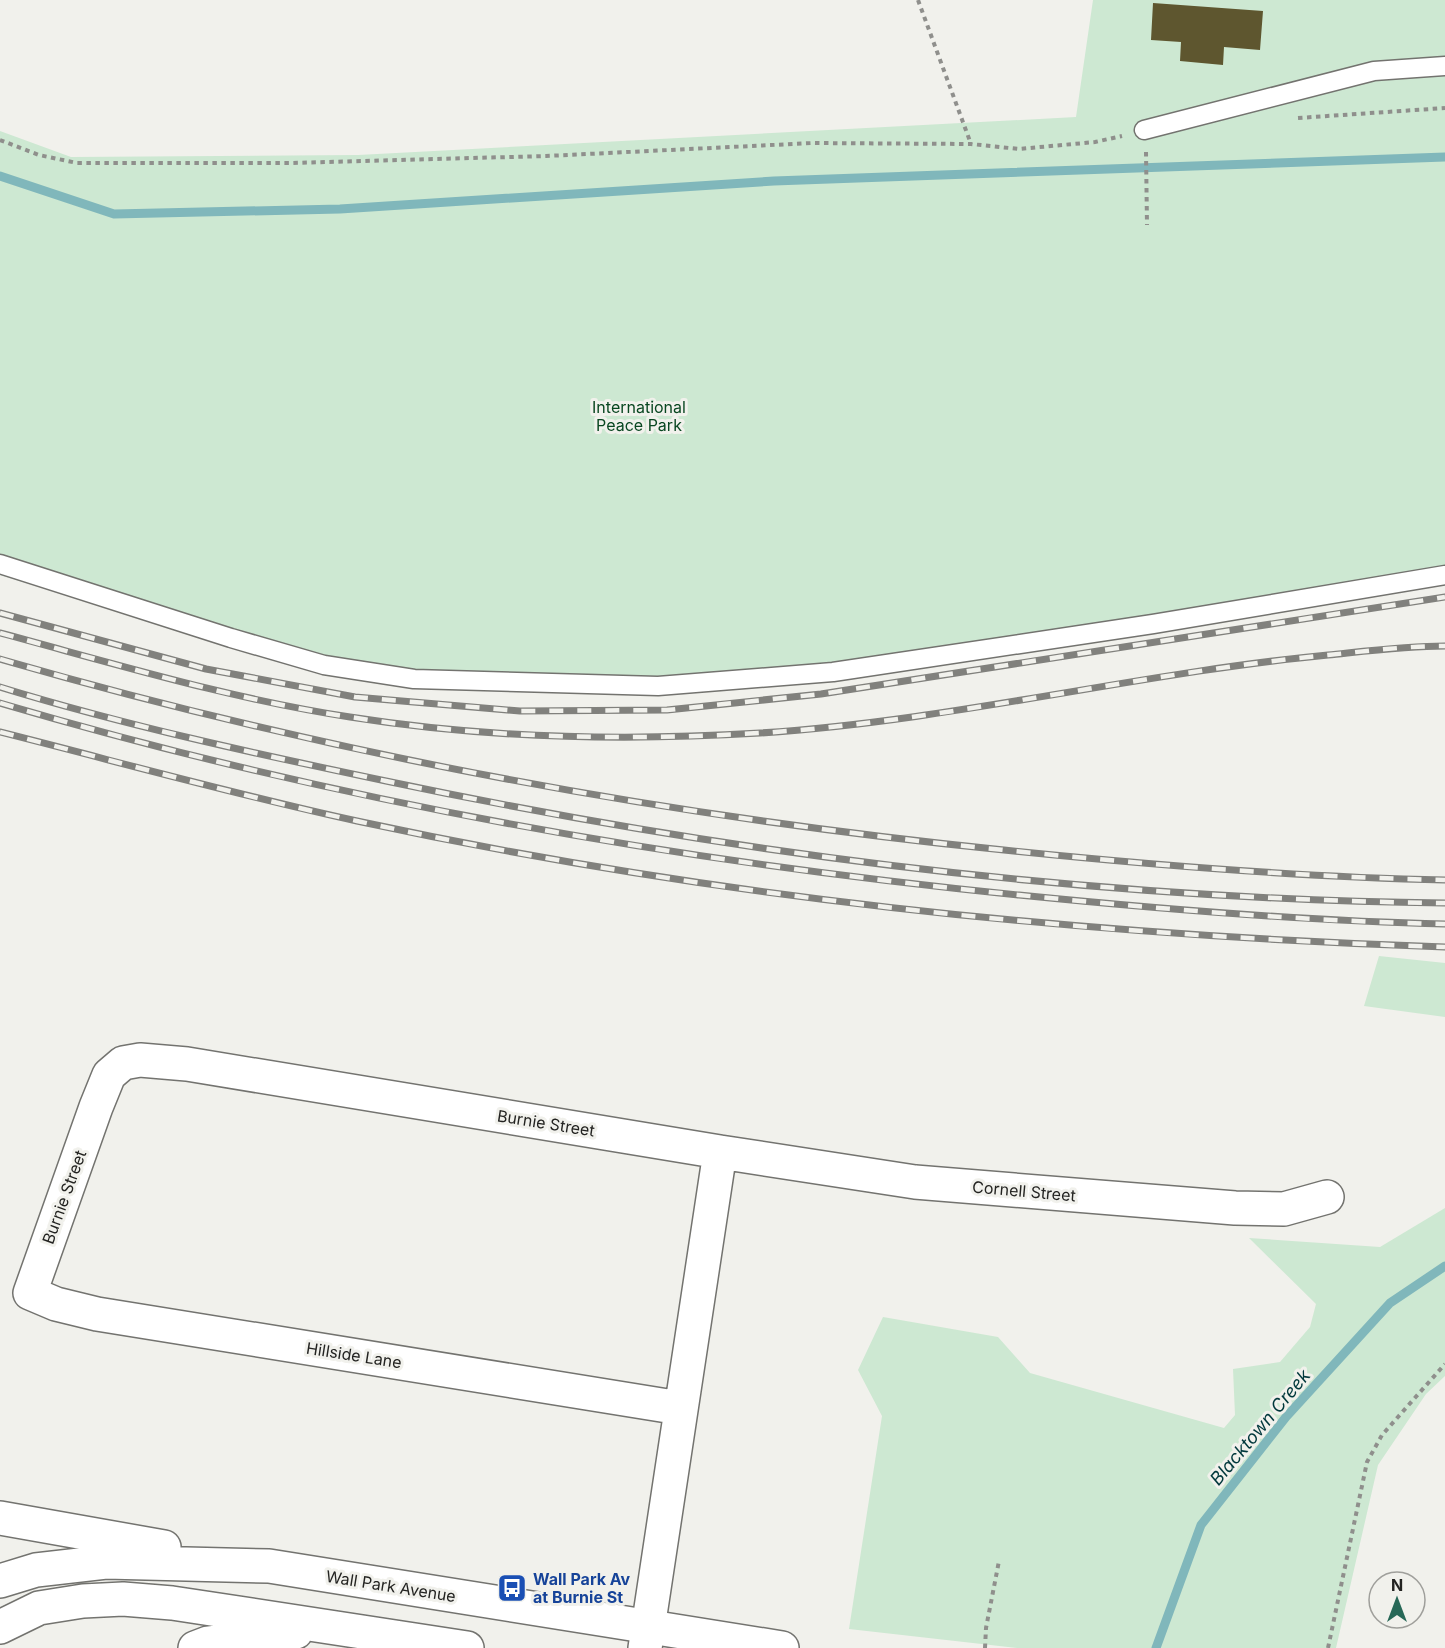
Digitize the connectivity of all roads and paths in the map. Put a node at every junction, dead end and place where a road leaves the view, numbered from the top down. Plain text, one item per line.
1 (918, 0) edge
2 (1445, 66) edge
3 (1445, 108) edge
4 (1293, 118) dead end
5 (1143, 130) joint
6 (0, 140) edge
7 (971, 144) junction
8 (1155, 147) dead end
9 (1147, 225) dead end
10 (0, 564) edge
11 (1445, 575) edge
12 (720, 1152) junction
13 (1328, 1197) dead end
14 (30, 1293) joint
15 (1445, 1364) edge
16 (680, 1408) junction
17 (0, 1518) edge
18 (999, 1561) dead end
19 (269, 1566) junction
20 (0, 1581) edge
21 (0, 1627) edge
22 (339, 1627) junction
23 (646, 1637) edge
24 (195, 1648) edge
25 (467, 1648) edge
26 (782, 1648) edge
27 (985, 1648) edge
28 (1328, 1648) edge

1 - 7 path
2 - 5 lane
3 - 4 path
5 - 7 path
6 - 7 path
8 - 9 path
10 - 11 lane
12 - 13 street, Cornell Street
12 - 14 street, Burnie Street
12 - 16 street
14 - 16 street, Hillside Lane
15 - 28 path
16 - 23 street
17 - 19 street
18 - 27 path
19 - 20 street, Wall Park Avenue
19 - 23 street, Wall Park Avenue
21 - 22 street
22 - 24 street
22 - 25 street
23 - 26 street, Wall Park Avenue

